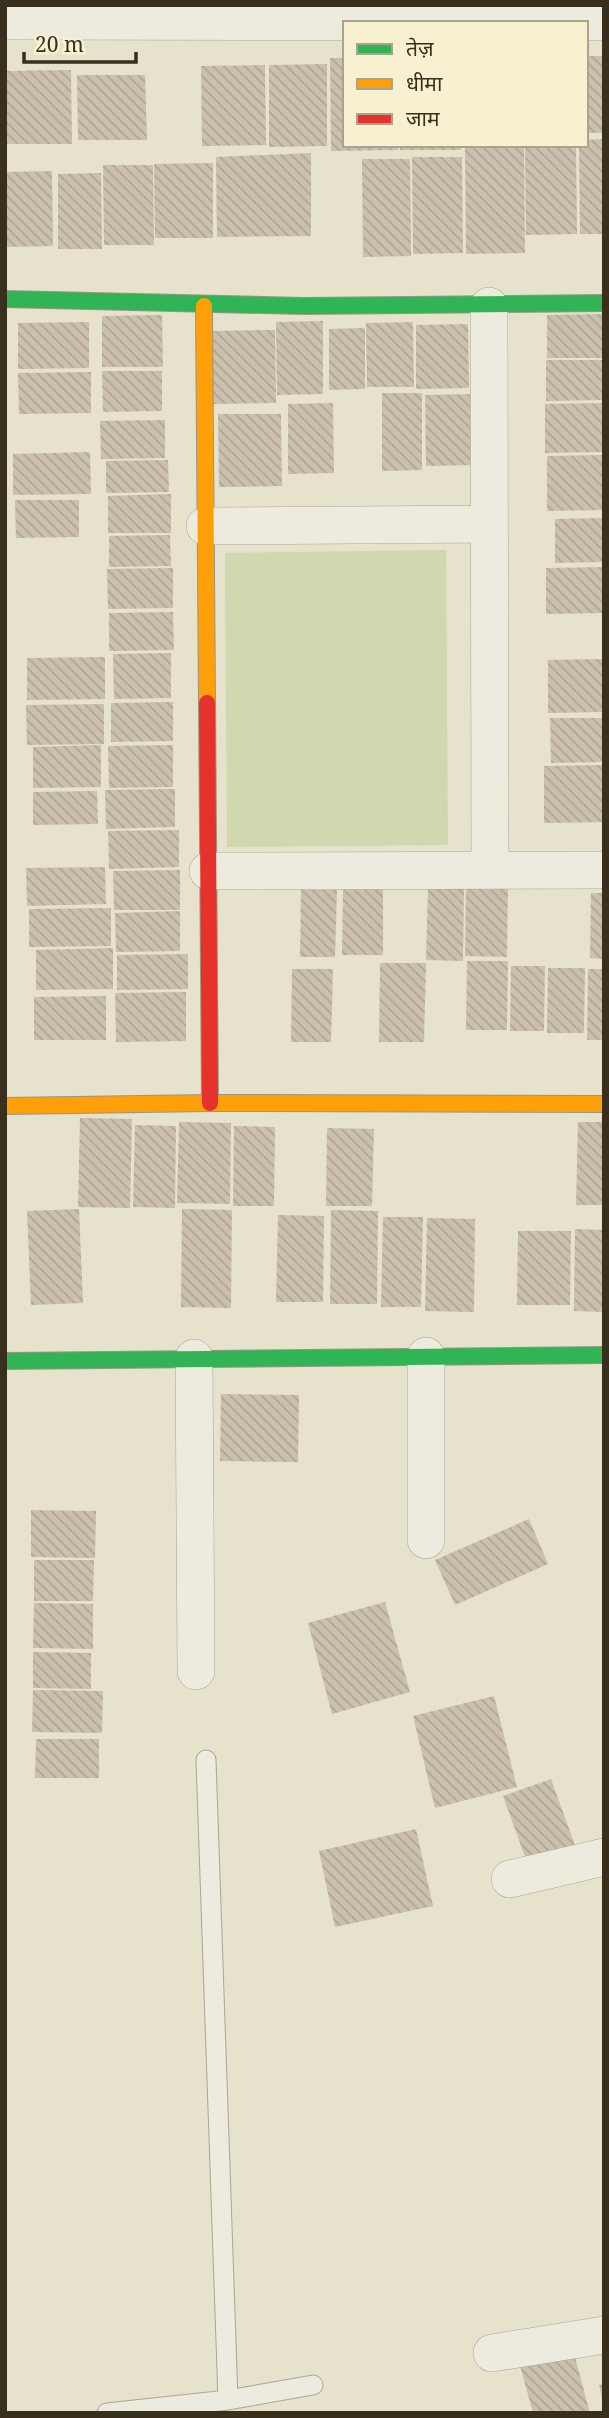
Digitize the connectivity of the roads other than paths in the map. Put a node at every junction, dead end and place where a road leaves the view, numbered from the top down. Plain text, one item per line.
1 (5, 20) edge
2 (343, 21) edge
3 (5, 299) edge
4 (604, 303) edge
5 (204, 306) junction
6 (489, 306) junction
7 (489, 524) junction
8 (205, 526) junction
9 (604, 870) edge
10 (208, 871) junction
11 (490, 871) junction
12 (210, 1103) junction
13 (604, 1104) edge
14 (5, 1106) edge
15 (604, 1355) edge
16 (426, 1356) junction
17 (194, 1358) junction
18 (5, 1361) edge
19 (426, 1540) dead end
20 (196, 1671) dead end
21 (206, 1760) dead end
22 (604, 1857) edge
23 (510, 1879) dead end
24 (604, 2335) edge
25 (492, 2353) dead end
26 (313, 2385) dead end
27 (228, 2400) junction
28 (107, 2413) edge

1 - 2 street
3 - 5 street
4 - 6 street
5 - 6 street
5 - 8 street
6 - 7 street
7 - 8 street
7 - 11 street
8 - 10 street
9 - 11 street
10 - 11 street
10 - 12 street
12 - 13 street
12 - 14 street
15 - 16 street
16 - 17 street
16 - 19 street
17 - 18 street
17 - 20 street
21 - 27 lane
22 - 23 street
24 - 25 street
26 - 27 lane
27 - 28 lane

